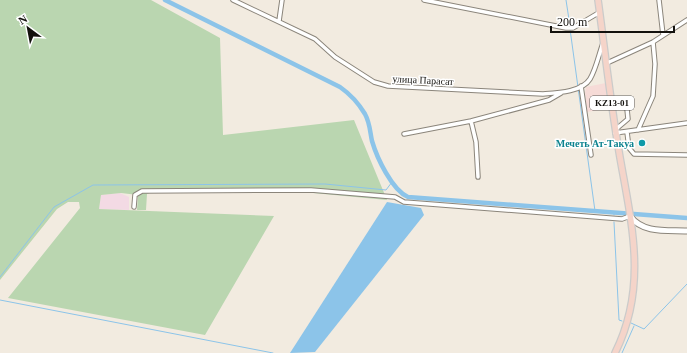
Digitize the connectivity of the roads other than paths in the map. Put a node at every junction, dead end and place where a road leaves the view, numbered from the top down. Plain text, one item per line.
1 (233, 0) edge
2 (282, 0) edge
3 (424, 0) edge
4 (598, 0) edge
5 (659, 0) edge
6 (600, 12) junction
7 (687, 20) edge
8 (279, 21) junction
9 (663, 35) junction
10 (604, 40) junction
11 (653, 42) junction
12 (607, 63) junction
13 (579, 87) junction
14 (563, 92) junction
15 (539, 94) junction
16 (611, 99) junction
17 (539, 103) junction
18 (471, 121) junction
19 (687, 123) edge
20 (638, 130) junction
21 (615, 131) junction
22 (627, 132) junction
23 (404, 134) dead end
24 (590, 155) dead end
25 (687, 155) edge
26 (478, 177) dead end
27 (134, 207) dead end
28 (630, 216) junction
29 (687, 231) edge
30 (615, 353) edge

1 - 8 street, улица Парасат
2 - 8 street
3 - 6 street
4 - 6 main road, KZ13-01
5 - 9 street
6 - 10 main road, KZ13-01
7 - 9 street
8 - 15 street, улица Парасат
9 - 11 street
10 - 12 main road, KZ13-01
10 - 13 street
11 - 12 street
11 - 20 street
12 - 16 main road, KZ13-01
13 - 14 street, улица Парасат
13 - 24 street
14 - 15 street, улица Парасат
14 - 17 street
15 - 17 street
16 - 21 main road, KZ13-01
16 - 21 street
17 - 18 street
18 - 23 street
18 - 26 street
19 - 20 street
20 - 22 street
21 - 22 street
21 - 28 main road, KZ13-01
22 - 25 street
27 - 28 street
28 - 29 main road
28 - 30 main road, KZ13-01

